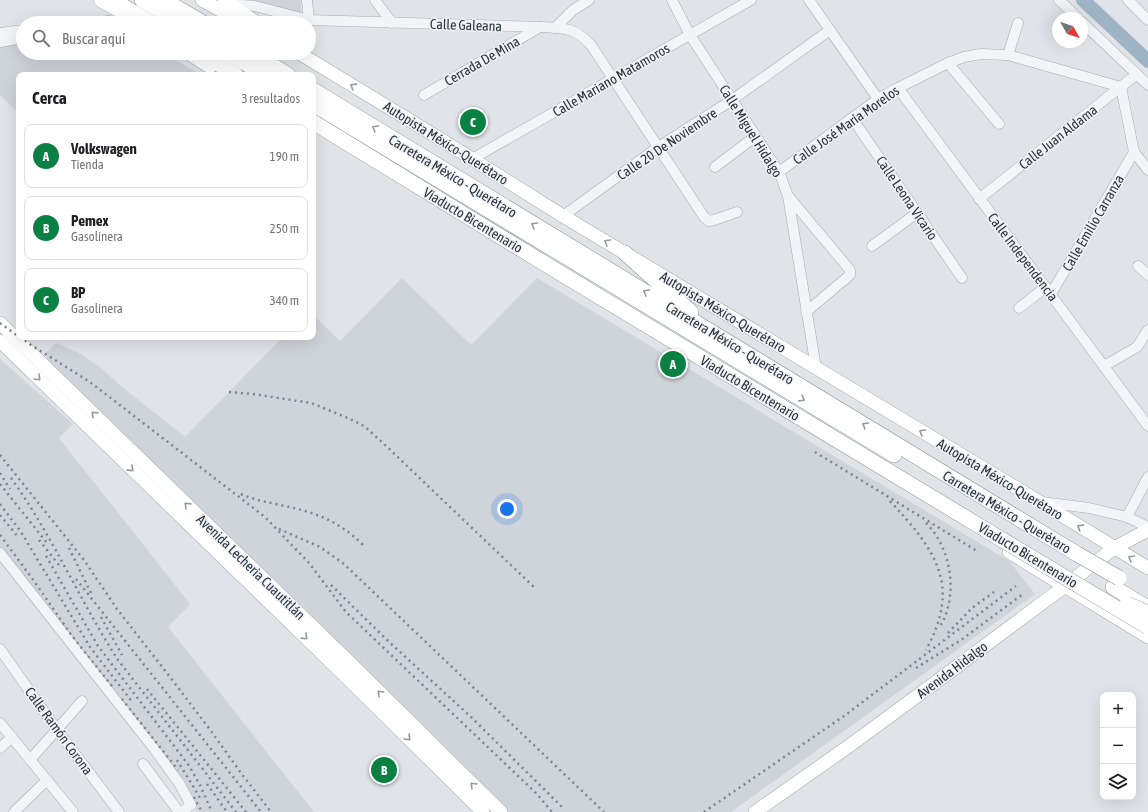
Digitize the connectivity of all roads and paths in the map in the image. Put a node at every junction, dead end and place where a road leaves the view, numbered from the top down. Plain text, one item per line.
1 (100, 0) edge
2 (112, 0) edge
3 (142, 0) edge
4 (164, 0) edge
5 (202, 0) edge
6 (307, 0) edge
7 (375, 0) edge
8 (590, 0) edge
9 (751, 0) edge
10 (809, 0) edge
11 (1059, 0) edge
12 (1128, 0) edge
13 (675, 1) edge
14 (223, 4) edge
15 (1072, 12) edge
16 (128, 16) edge
17 (139, 16) edge
18 (168, 16) edge
19 (191, 16) edge
20 (236, 16) edge
21 (244, 16) edge
22 (293, 16) edge
23 (309, 16) edge
24 (316, 20) edge
25 (1148, 20) edge
26 (392, 23) junction
27 (1018, 23) dead end
28 (540, 28) junction
29 (555, 28) junction
30 (1088, 28) edge
31 (830, 30) junction
32 (16, 31) edge
33 (0, 33) edge
34 (690, 35) junction
35 (16, 39) edge
36 (0, 42) edge
37 (1008, 55) junction
38 (199, 60) edge
39 (212, 60) edge
40 (237, 60) edge
41 (240, 60) edge
42 (263, 60) edge
43 (312, 60) edge
44 (948, 63) junction
45 (218, 72) edge
46 (231, 72) edge
47 (251, 72) edge
48 (260, 72) edge
49 (283, 72) edge
50 (1137, 74) junction
51 (613, 79) junction
52 (1148, 84) edge
53 (1121, 87) junction
54 (898, 88) junction
55 (316, 92) edge
56 (424, 95) dead end
57 (878, 99) junction
58 (732, 100) junction
59 (316, 106) edge
60 (852, 118) junction
61 (316, 123) edge
62 (316, 123) edge
63 (999, 124) dead end
64 (316, 132) edge
65 (756, 136) junction
66 (658, 148) junction
67 (1134, 152) junction
68 (358, 156) junction
69 (472, 159) junction
70 (715, 167) dead end
71 (1148, 170) edge
72 (779, 172) junction
73 (788, 196) junction
74 (979, 199) junction
75 (737, 212) dead end
76 (917, 212) junction
77 (563, 216) junction
78 (507, 243) junction
79 (872, 246) dead end
80 (625, 253) junction
81 (1138, 266) dead end
82 (1148, 275) edge
83 (962, 278) dead end
84 (1049, 291) junction
85 (648, 306) junction
86 (1019, 308) dead end
87 (806, 312) junction
88 (0, 323) edge
89 (1148, 330) edge
90 (16, 339) edge
91 (722, 339) junction
92 (17, 340) edge
93 (0, 341) edge
94 (0, 348) edge
95 (17, 359) junction
96 (1104, 366) junction
97 (816, 368) junction
98 (1148, 426) edge
99 (1148, 477) edge
100 (1040, 502) junction
101 (1127, 517) junction
102 (1148, 528) edge
103 (991, 533) junction
104 (1114, 548) junction
105 (0, 553) edge
106 (1075, 559) junction
107 (1148, 568) edge
108 (1116, 582) junction
109 (1064, 586) junction
110 (1148, 596) edge
111 (1148, 608) edge
112 (1148, 613) edge
113 (1148, 627) edge
114 (1148, 637) edge
115 (0, 649) edge
116 (341, 662) junction
117 (82, 701) dead end
118 (0, 723) edge
119 (57, 730) junction
120 (12, 737) junction
121 (0, 748) edge
122 (30, 760) junction
123 (143, 764) dead end
124 (47, 780) junction
125 (14, 812) edge
126 (73, 812) edge
127 (119, 812) edge
128 (179, 812) edge
129 (182, 812) edge
130 (483, 812) edge
131 (501, 812) edge
132 (755, 812) edge

1 - 16 main road
2 - 17 highway
3 - 18 highway
4 - 19 highway
5 - 14 main road
6 - 23 street
7 - 26 street
8 - 29 street
9 - 34 street, Calle Mariano Matamoros
10 - 31 street
11 - 15 street
12 - 25 street
13 - 34 street, Calle Miguel Hidalgo
14 - 20 main road
14 - 21 main road
14 - 22 street, Calle Galeana
24 - 26 street, Calle Galeana
26 - 28 street, Calle Galeana
27 - 37 street
28 - 29 street, Calle Galeana
28 - 56 street, Cerrada De Mina
29 - 51 street, Calle Galeana
30 - 50 street
31 - 57 street
31 - 58 street, Calle 20 De Noviembre
32 - 33 street
34 - 51 street, Calle Mariano Matamoros
34 - 58 street, Calle Miguel Hidalgo
35 - 36 street
37 - 44 street, Calle José María Morelos
37 - 53 street, Calle José María Morelos
38 - 45 main road
39 - 46 highway
40 - 47 highway
41 - 48 highway
42 - 49 highway
69 -> 43 main road, Autopista México-Querétaro
44 - 54 street, Calle José María Morelos
44 - 63 street
50 - 52 street
50 - 53 street, Calle Juan Aldama
51 - 66 street, Calle Galeana
51 - 69 street, Calle Mariano Matamoros
53 - 67 street
53 - 74 street, Calle Juan Aldama
54 - 57 street, Calle José María Morelos
54 - 74 street, Calle Independencia
91 -> 55 highway, Carretera México - Querétaro
57 - 60 street, Calle José María Morelos
58 - 65 street, Calle Miguel Hidalgo
58 - 66 street, Calle 20 De Noviembre
59 - 85 highway, Carretera México - Querétaro
60 - 72 street, Calle José María Morelos
60 - 76 street, Calle Leona Vicario
61 - 68 highway
62 - 78 highway, Viaducto Bicentenario, bridge
64 - 68 main road
65 - 70 street
65 - 72 street, Calle Miguel Hidalgo
66 - 75 street, Calle Galeana
66 - 77 street, Calle 20 De Noviembre
67 - 71 street
67 - 84 street, Calle Emilio Carranza
68 - 78 main road
69 - 77 main road, Autopista México-Querétaro
72 - 73 street, Calle Miguel Hidalgo
73 - 87 street, Calle Miguel Hidalgo
73 - 87 street
74 - 84 street, Calle Independencia
76 - 79 street
76 - 83 street, Calle Leona Vicario
80 -> 77 main road, Autopista México-Querétaro
78 - 85 highway
78 - 103 highway, Viaducto Bicentenario, bridge
78 - 109 main road
80 - 91 highway
80 - 97 main road, Autopista México-Querétaro
81 - 82 street
84 - 86 street, Calle Emilio Carranza
84 - 96 street, Calle Independencia
85 -> 106 highway, Carretera México - Querétaro
87 - 97 street, Calle Miguel Hidalgo
90 -> 88 main road, Avenida Lecheria Cuautitlán
89 - 96 street
106 -> 91 highway, Carretera México - Querétaro
116 -> 92 main road, Avenida Lecheria Cuautitlán
93 - 95 main road, Avenida Lecheria Cuautitlán
94 - 95 main road
95 -> 116 main road, Avenida Lecheria Cuautitlán
96 - 98 street, Calle Independencia
100 -> 97 main road, Autopista México-Querétaro
99 - 101 street
100 - 101 street
104 -> 100 main road, Autopista México-Querétaro
101 - 102 street
102 - 104 main road, Avenida Hidalgo
103 - 112 highway, bridge
103 - 113 highway, Viaducto Bicentenario, bridge
107 -> 104 main road, Autopista México-Querétaro
104 - 109 main road, Avenida Hidalgo
105 - 129 street
106 - 108 highway, Carretera México - Querétaro
108 - 110 highway, Carretera México - Querétaro
108 - 111 highway, Carretera México - Querétaro
109 - 114 main road
109 - 132 main road, Avenida Hidalgo
115 - 119 street, Calle Ramón Corona
116 -> 130 main road, Avenida Lecheria Cuautitlán
131 -> 116 main road, Avenida Lecheria Cuautitlán
117 - 119 street
118 - 120 street
119 - 122 street
119 - 127 street, Calle Ramón Corona
120 - 121 street
120 - 122 street
122 - 124 street
123 - 128 street
124 - 125 street
124 - 126 street

